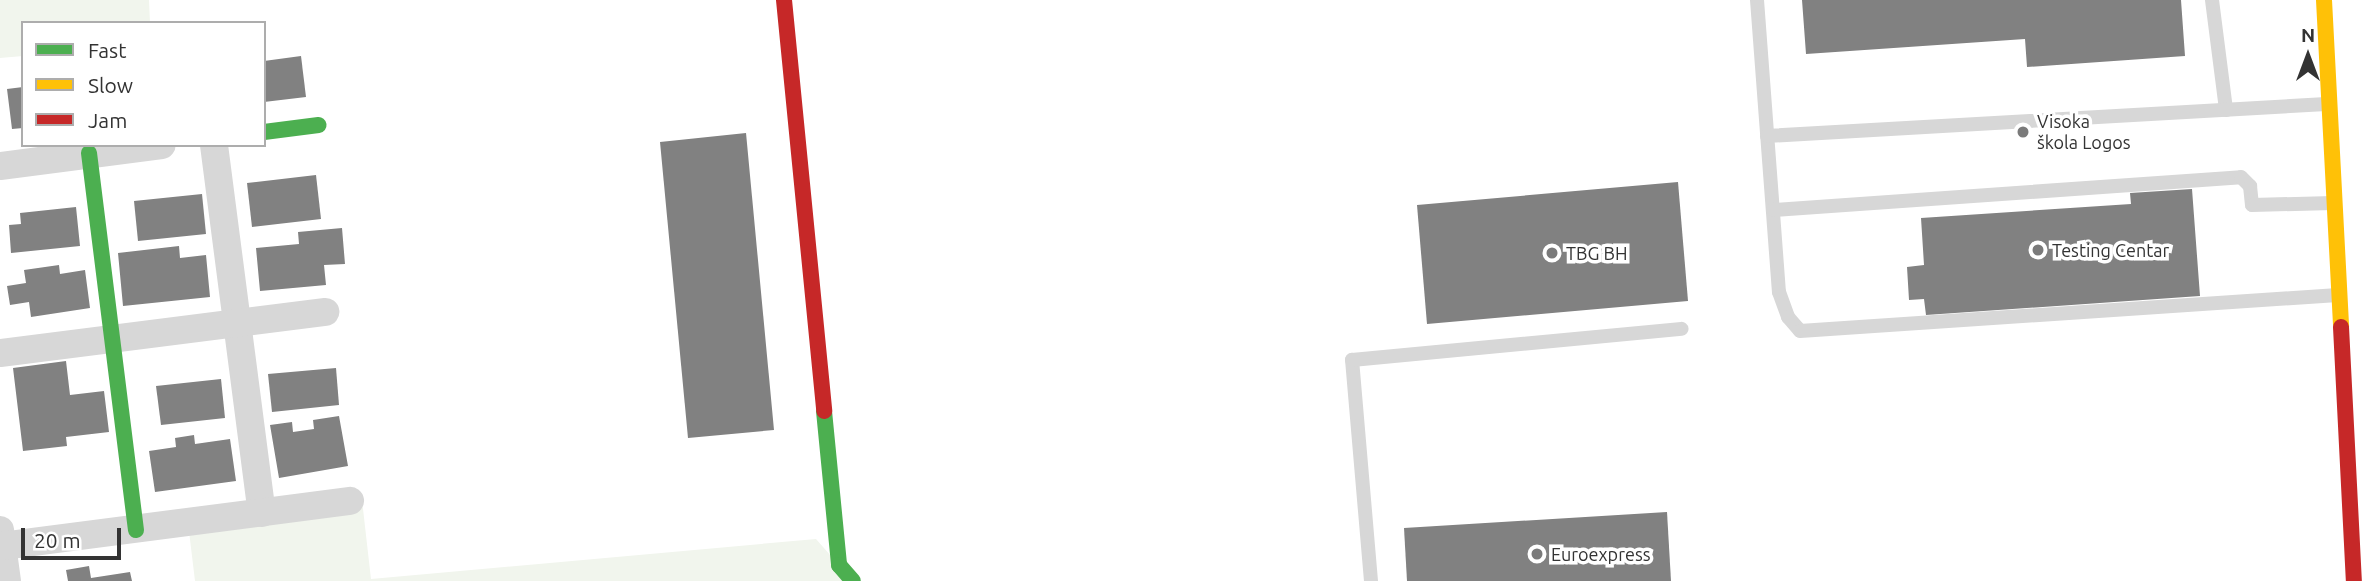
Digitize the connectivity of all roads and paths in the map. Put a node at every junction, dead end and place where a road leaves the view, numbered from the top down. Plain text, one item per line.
1 (784, 0) edge
2 (1756, 0) edge
3 (2212, 0) edge
4 (2324, 0) edge
5 (2328, 104) junction
6 (2226, 110) junction
7 (318, 125) dead end
8 (266, 132) edge
9 (1767, 136) junction
10 (144, 147) edge
11 (214, 147) edge
12 (89, 153) junction
13 (0, 166) edge
14 (2335, 202) junction
15 (1773, 210) junction
16 (2340, 295) junction
17 (325, 312) dead end
18 (234, 326) junction
19 (1682, 329) dead end
20 (110, 339) junction
21 (0, 353) edge
22 (350, 501) dead end
23 (262, 513) junction
24 (136, 530) junction
25 (1, 537) edge
26 (7, 581) edge
27 (853, 581) edge
28 (1371, 581) edge
29 (2354, 581) edge

1 - 27 street
2 - 9 lane
3 - 6 lane
4 - 5 street
5 - 6 lane
5 - 14 street
6 - 9 lane
7 - 8 street
9 - 15 lane
10 - 12 street
11 - 18 street
12 - 13 street
12 - 20 street
14 - 15 lane
14 - 16 street
15 - 16 lane
16 - 29 street
17 - 18 street
18 - 20 street
18 - 23 street
19 - 28 lane
20 - 21 street
20 - 24 street
22 - 23 street
23 - 24 street
24 - 25 street
25 - 26 street

